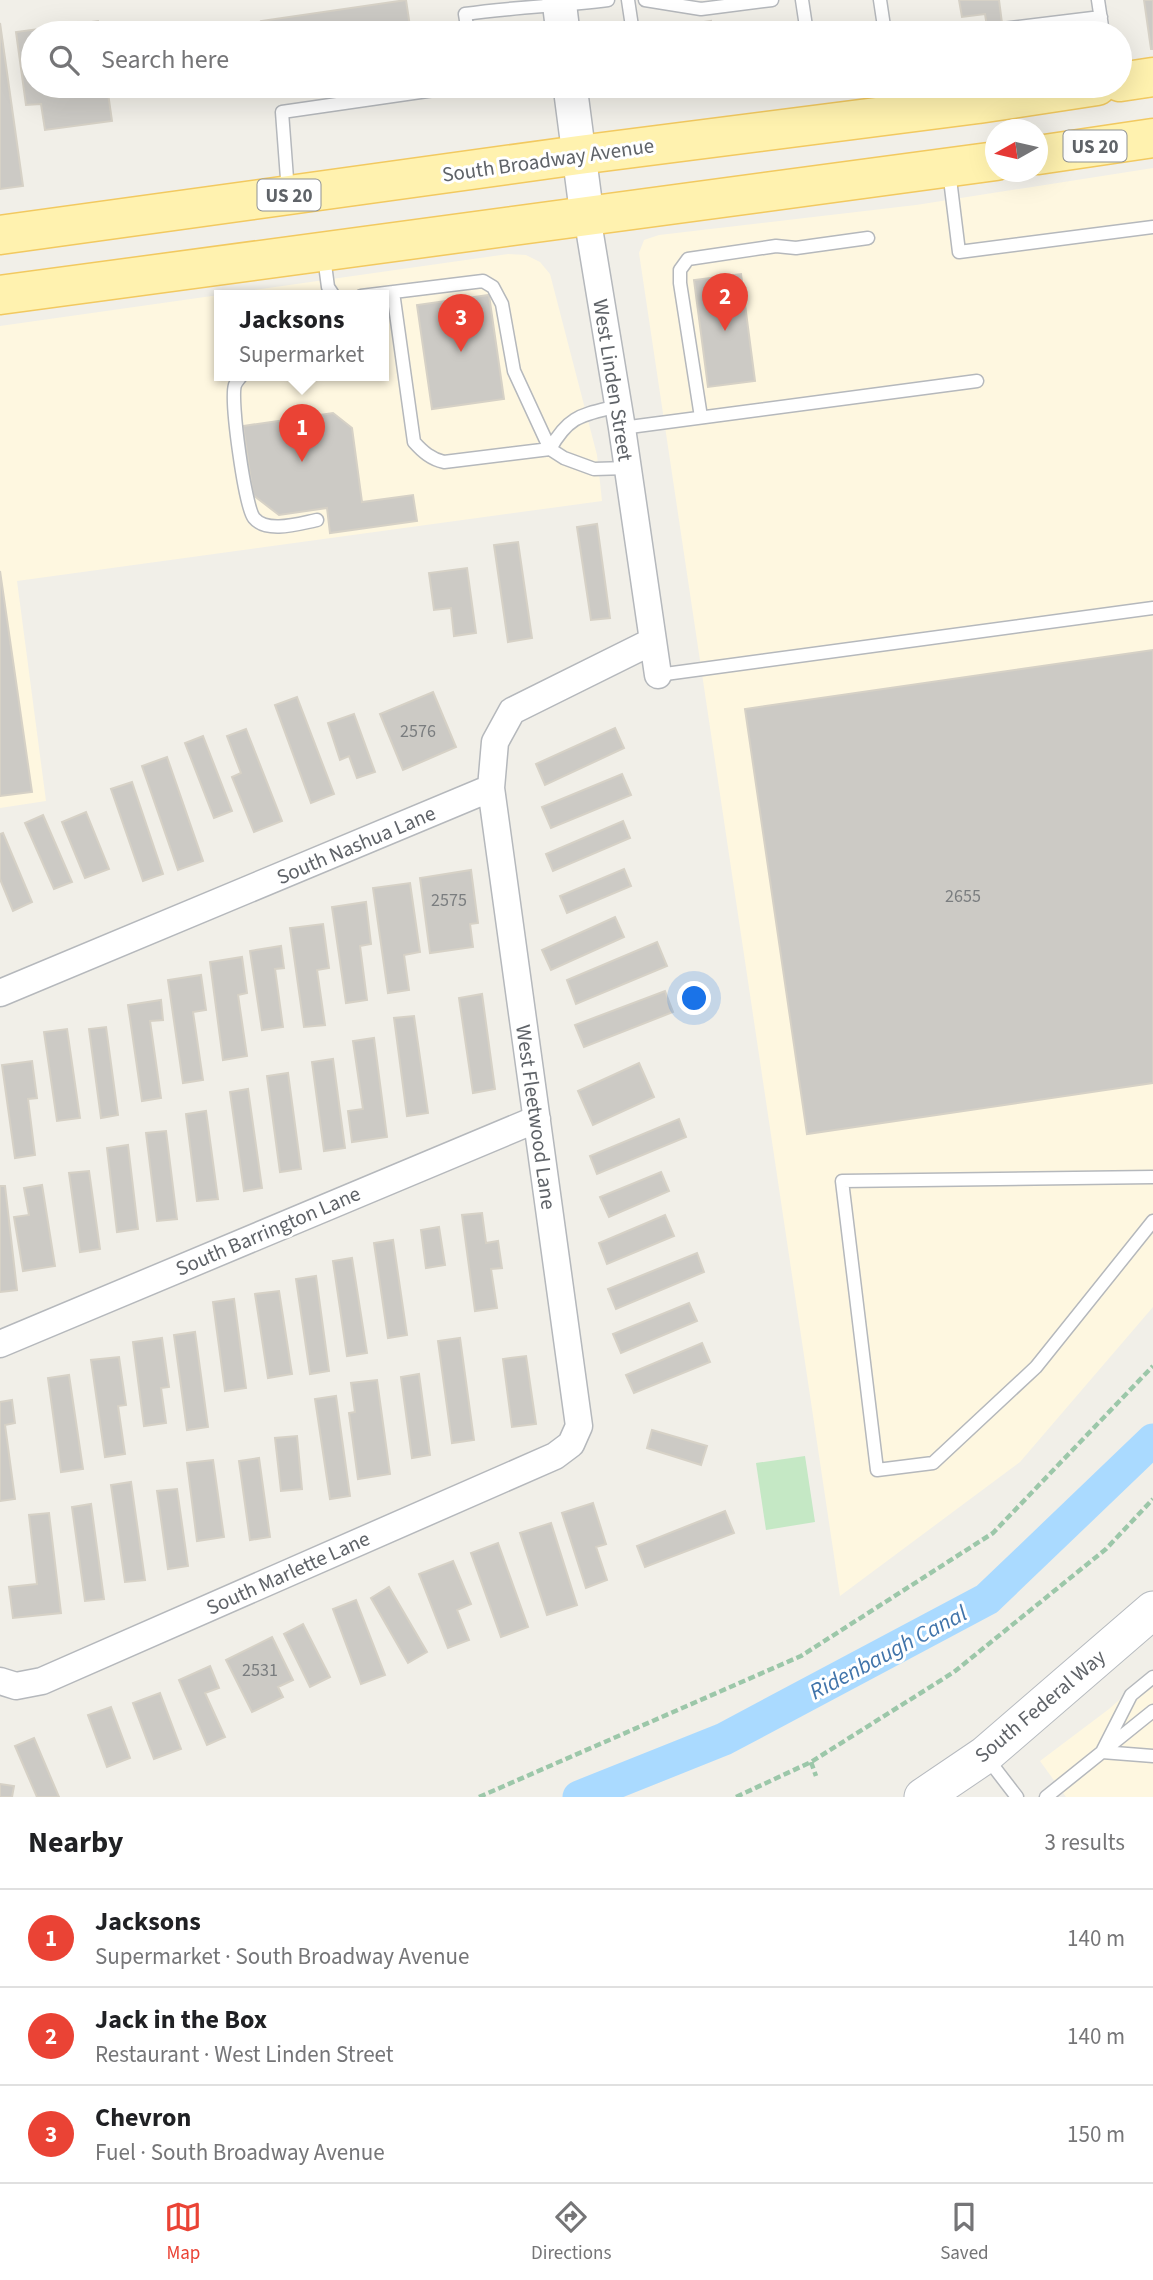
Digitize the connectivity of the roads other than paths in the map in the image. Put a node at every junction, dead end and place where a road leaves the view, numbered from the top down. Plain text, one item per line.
1 (608, 0) edge
2 (628, 0) edge
3 (645, 0) edge
4 (772, 0) edge
5 (802, 0) edge
6 (880, 0) edge
7 (1098, 0) edge
8 (561, 13) edge
9 (1101, 17) junction
10 (466, 21) edge
11 (631, 21) edge
12 (805, 21) edge
13 (883, 21) edge
14 (1068, 21) edge
15 (1102, 21) edge
16 (1153, 77) edge
17 (1132, 80) edge
18 (379, 98) edge
19 (572, 98) edge
20 (1018, 98) edge
21 (895, 100) edge
22 (1153, 138) edge
23 (1048, 154) edge
24 (579, 155) junction
25 (985, 162) edge
26 (948, 167) junction
27 (288, 195) junction
28 (587, 216) junction
29 (1153, 227) edge
30 (0, 235) edge
31 (868, 238) dead end
32 (328, 283) edge
33 (389, 292) edge
34 (393, 292) junction
35 (0, 295) edge
36 (977, 380) dead end
37 (238, 381) edge
38 (620, 417) junction
39 (701, 417) junction
40 (550, 449) junction
41 (627, 468) junction
42 (317, 520) dead end
43 (1153, 608) edge
44 (653, 641) junction
45 (657, 675) joint
46 (491, 788) junction
47 (0, 993) edge
48 (537, 1118) junction
49 (1153, 1177) edge
50 (1153, 1221) edge
51 (0, 1344) edge
52 (571, 1444) joint
53 (1153, 1610) edge
54 (1153, 1676) edge
55 (0, 1681) edge
56 (1153, 1711) edge
57 (1102, 1752) junction
58 (985, 1755) junction
59 (1153, 1756) edge
60 (923, 1797) edge
61 (1017, 1797) edge
62 (1046, 1797) edge

1 - 8 lane
2 - 11 lane
3 - 4 lane
5 - 12 lane
6 - 13 lane
7 - 9 lane
8 - 10 lane
9 - 14 lane
9 - 15 lane
16 - 17 main road
18 - 27 lane
19 - 24 street, West Linden Street
20 - 21 main road, South Broadway Avenue / US 20
21 - 24 main road, South Broadway Avenue / US 20
22 - 23 main road, US 20
24 - 27 main road, South Broadway Avenue / US 20
24 - 28 street, West Linden Street
25 - 26 main road
26 - 28 main road
26 - 29 lane
27 - 30 main road, South Broadway Avenue / US 20
28 - 32 main road
28 - 38 street, West Linden Street
31 - 39 lane
32 - 35 main road
33 - 34 lane
34 - 40 lane
34 - 40 lane
36 - 39 lane
37 - 42 lane
38 - 39 lane
38 - 40 lane
38 - 41 street, West Linden Street
40 - 41 lane
41 - 44 street, West Linden Street
43 - 45 lane
44 - 45 street, West Linden Street
44 - 46 street
46 - 47 street, South Nashua Lane
46 - 48 street, West Fleetwood Lane
48 - 51 street, South Barrington Lane
48 - 52 street, West Fleetwood Lane
49 - 50 lane
52 - 55 street, South Marlette Lane
53 - 58 main road, South Federal Way
54 - 57 lane
56 - 57 lane
57 - 59 lane
57 - 62 lane
58 - 60 main road, South Federal Way
58 - 61 lane

